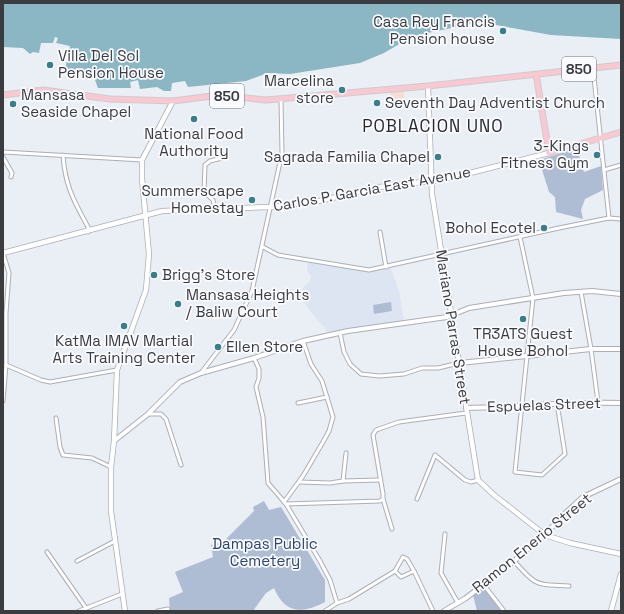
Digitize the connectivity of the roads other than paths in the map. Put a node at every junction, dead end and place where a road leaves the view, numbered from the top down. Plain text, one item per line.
1 (621, 65) edge
2 (593, 68) junction
3 (536, 74) junction
4 (428, 86) junction
5 (3, 95) edge
6 (281, 99) junction
7 (173, 101) junction
8 (621, 132) edge
9 (601, 137) junction
10 (3, 152) edge
11 (550, 154) junction
12 (63, 155) junction
13 (3, 157) edge
14 (226, 157) dead end
15 (142, 160) junction
16 (621, 165) edge
17 (604, 170) junction
18 (12, 177) dead end
19 (432, 181) junction
20 (270, 207) junction
21 (215, 209) junction
22 (146, 216) junction
23 (609, 218) junction
24 (621, 219) edge
25 (88, 232) junction
26 (380, 232) dead end
27 (520, 237) junction
28 (263, 247) junction
29 (3, 253) edge
30 (442, 255) junction
31 (386, 267) junction
32 (581, 292) junction
33 (621, 294) edge
34 (533, 298) junction
35 (452, 314) junction
36 (340, 333) junction
37 (303, 341) junction
38 (591, 349) junction
39 (621, 349) edge
40 (527, 356) junction
41 (254, 358) junction
42 (460, 363) junction
43 (6, 365) junction
44 (117, 370) junction
45 (201, 373) junction
46 (327, 398) junction
47 (3, 401) edge
48 (598, 402) junction
49 (298, 403) dead end
50 (557, 403) junction
51 (621, 403) edge
52 (521, 407) junction
53 (466, 411) junction
54 (148, 414) junction
55 (56, 418) dead end
56 (114, 441) junction
57 (346, 453) dead end
58 (181, 465) dead end
59 (111, 467) junction
60 (621, 479) edge
61 (380, 480) junction
62 (478, 480) junction
63 (343, 481) junction
64 (299, 482) junction
65 (383, 499) junction
66 (418, 499) dead end
67 (285, 503) junction
68 (392, 529) dead end
69 (445, 534) dead end
70 (546, 535) junction
71 (115, 541) junction
72 (47, 552) dead end
73 (621, 554) edge
74 (77, 561) dead end
75 (514, 561) junction
76 (395, 571) junction
77 (414, 571) junction
78 (621, 574) edge
79 (483, 584) junction
80 (569, 586) dead end
81 (122, 594) junction
82 (337, 603) junction
83 (458, 603) junction
84 (86, 608) junction
85 (168, 609) dead end
86 (79, 611) edge
87 (125, 611) edge
88 (158, 611) edge
89 (325, 611) edge
90 (433, 611) edge
91 (444, 611) edge
92 (504, 611) edge
93 (611, 611) edge

1 - 2 main road, 850
2 - 3 main road, 850
2 - 9 street
3 - 4 main road, 850
3 - 11 main road
4 - 6 main road, 850
4 - 19 main road, Mariano Parras Street
5 - 7 main road, 850
6 - 7 main road, 850
6 - 20 street
7 - 15 main road
8 - 9 main road, Carlos P. Garcia East Avenue
9 - 11 main road, Carlos P. Garcia East Avenue
9 - 17 street
10 - 12 street
11 - 19 main road, Carlos P. Garcia East Avenue
12 - 15 street
12 - 25 street
13 - 18 street
14 - 21 street
15 - 22 main road
16 - 17 street
17 - 23 street
19 - 20 main road, Carlos P. Garcia East Avenue
19 - 30 main road, Mariano Parras Street
20 - 21 main road, Carlos P. Garcia East Avenue
20 - 28 street
21 - 22 main road, Carlos P. Garcia East Avenue
22 - 25 main road, Carlos P. Garcia East Avenue
22 - 44 main road
23 - 24 street
23 - 27 street
25 - 29 main road, Carlos P. Garcia East Avenue
26 - 31 street
27 - 30 street
27 - 34 street
28 - 31 street
28 - 45 street
29 - 43 street
30 - 31 street
30 - 35 main road, Mariano Parras Street
32 - 33 street
32 - 34 street
32 - 38 street
34 - 35 street
34 - 40 street
35 - 36 street
35 - 42 main road, Mariano Parras Street
36 - 37 street
36 - 42 street
37 - 41 street
37 - 46 street
38 - 39 street
38 - 40 street
38 - 48 street
40 - 42 street
40 - 52 street
41 - 45 street
41 - 67 street
42 - 53 main road, Mariano Parras Street
43 - 44 street
43 - 47 street
44 - 56 main road
45 - 54 street
46 - 49 street
46 - 64 street
48 - 50 street, Espuelas Street
48 - 51 street, Espuelas Street
50 - 52 street, Espuelas Street
50 - 52 street
52 - 53 street, Espuelas Street
53 - 61 street
53 - 62 main road, Mariano Parras Street
54 - 56 street
54 - 58 street
55 - 59 street
56 - 59 main road
57 - 63 street
59 - 71 main road
60 - 70 street, Ramon Enerio Street
61 - 63 street
61 - 65 street
62 - 66 street
62 - 70 main road
63 - 64 street
64 - 67 street
65 - 67 street
65 - 68 street
67 - 82 street
69 - 83 street
70 - 73 main road
70 - 75 street, Ramon Enerio Street
71 - 74 street
71 - 81 main road
72 - 84 street
75 - 79 street, Ramon Enerio Street
75 - 80 street
76 - 77 street
76 - 77 street
76 - 82 street
77 - 90 street
78 - 93 main road
79 - 83 street, Ramon Enerio Street
79 - 92 street
81 - 84 street
81 - 87 main road
82 - 89 street
83 - 91 street, Ramon Enerio Street
84 - 86 street
85 - 88 street

